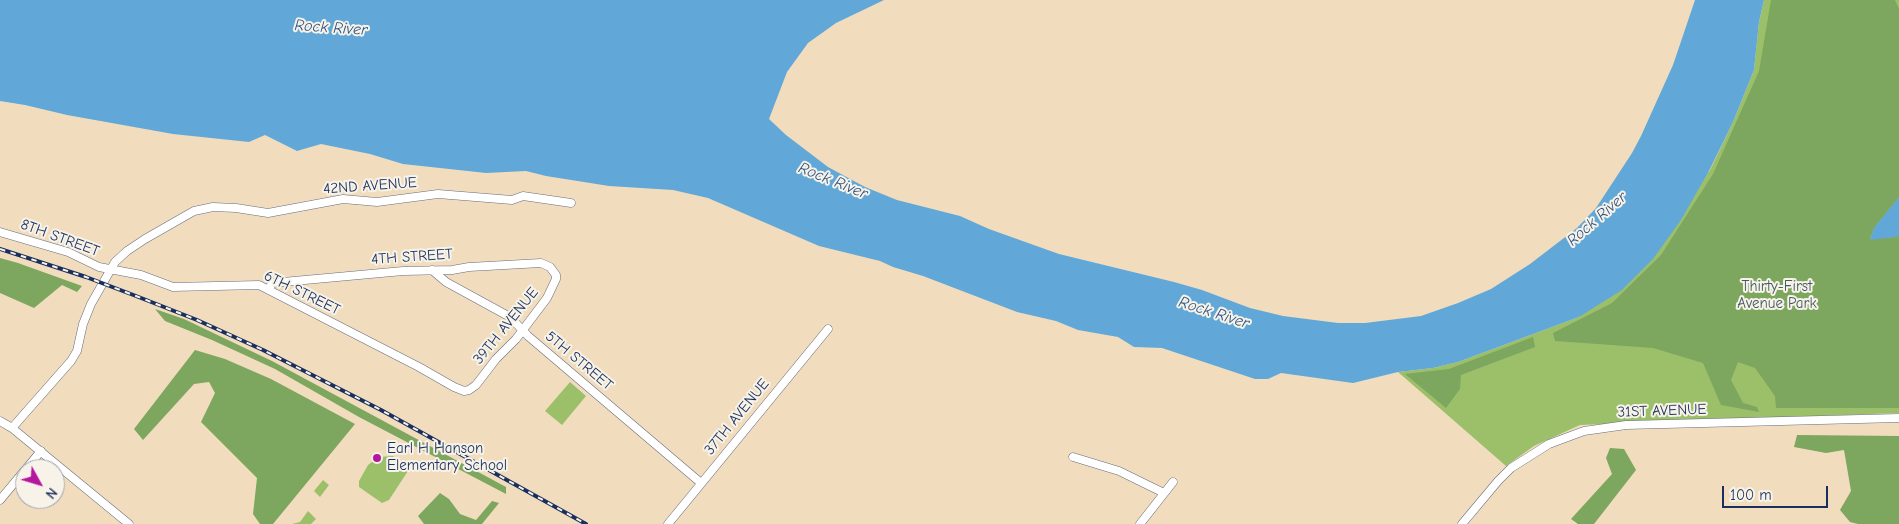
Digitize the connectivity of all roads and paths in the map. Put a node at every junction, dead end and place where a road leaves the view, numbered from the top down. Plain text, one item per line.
1 (571, 203) dead end
2 (0, 232) edge
3 (110, 270) junction
4 (432, 270) junction
5 (556, 274) joint
6 (269, 289) junction
7 (828, 329) dead end
8 (523, 330) junction
9 (469, 390) joint
10 (1899, 418) edge
11 (0, 421) edge
12 (12, 428) junction
13 (41, 451) junction
14 (1073, 457) dead end
15 (34, 459) edge
16 (15, 482) edge
17 (1173, 482) dead end
18 (701, 483) junction
19 (1164, 493) junction
20 (0, 500) edge
21 (129, 524) edge
22 (668, 524) edge
23 (1140, 524) edge
24 (1462, 524) edge

1 - 3 street, 42ND AVENUE
2 - 3 street, 8TH STREET
3 - 6 street, 6TH STREET
3 - 12 street, 42ND AVENUE
4 - 5 street, 4TH STREET
4 - 6 street, 4TH STREET
4 - 8 street, 5TH STREET
5 - 8 street, 39TH AVENUE
6 - 9 street, 6TH STREET
7 - 18 street, 37TH AVENUE
8 - 9 street, 39TH AVENUE
8 - 18 street, 5TH STREET
10 - 24 street, 31ST AVENUE
11 - 12 street
12 - 13 street
13 - 15 street
13 - 21 street
14 - 19 street
16 - 20 street
17 - 19 street
18 - 22 street, 37TH AVENUE
19 - 23 street

